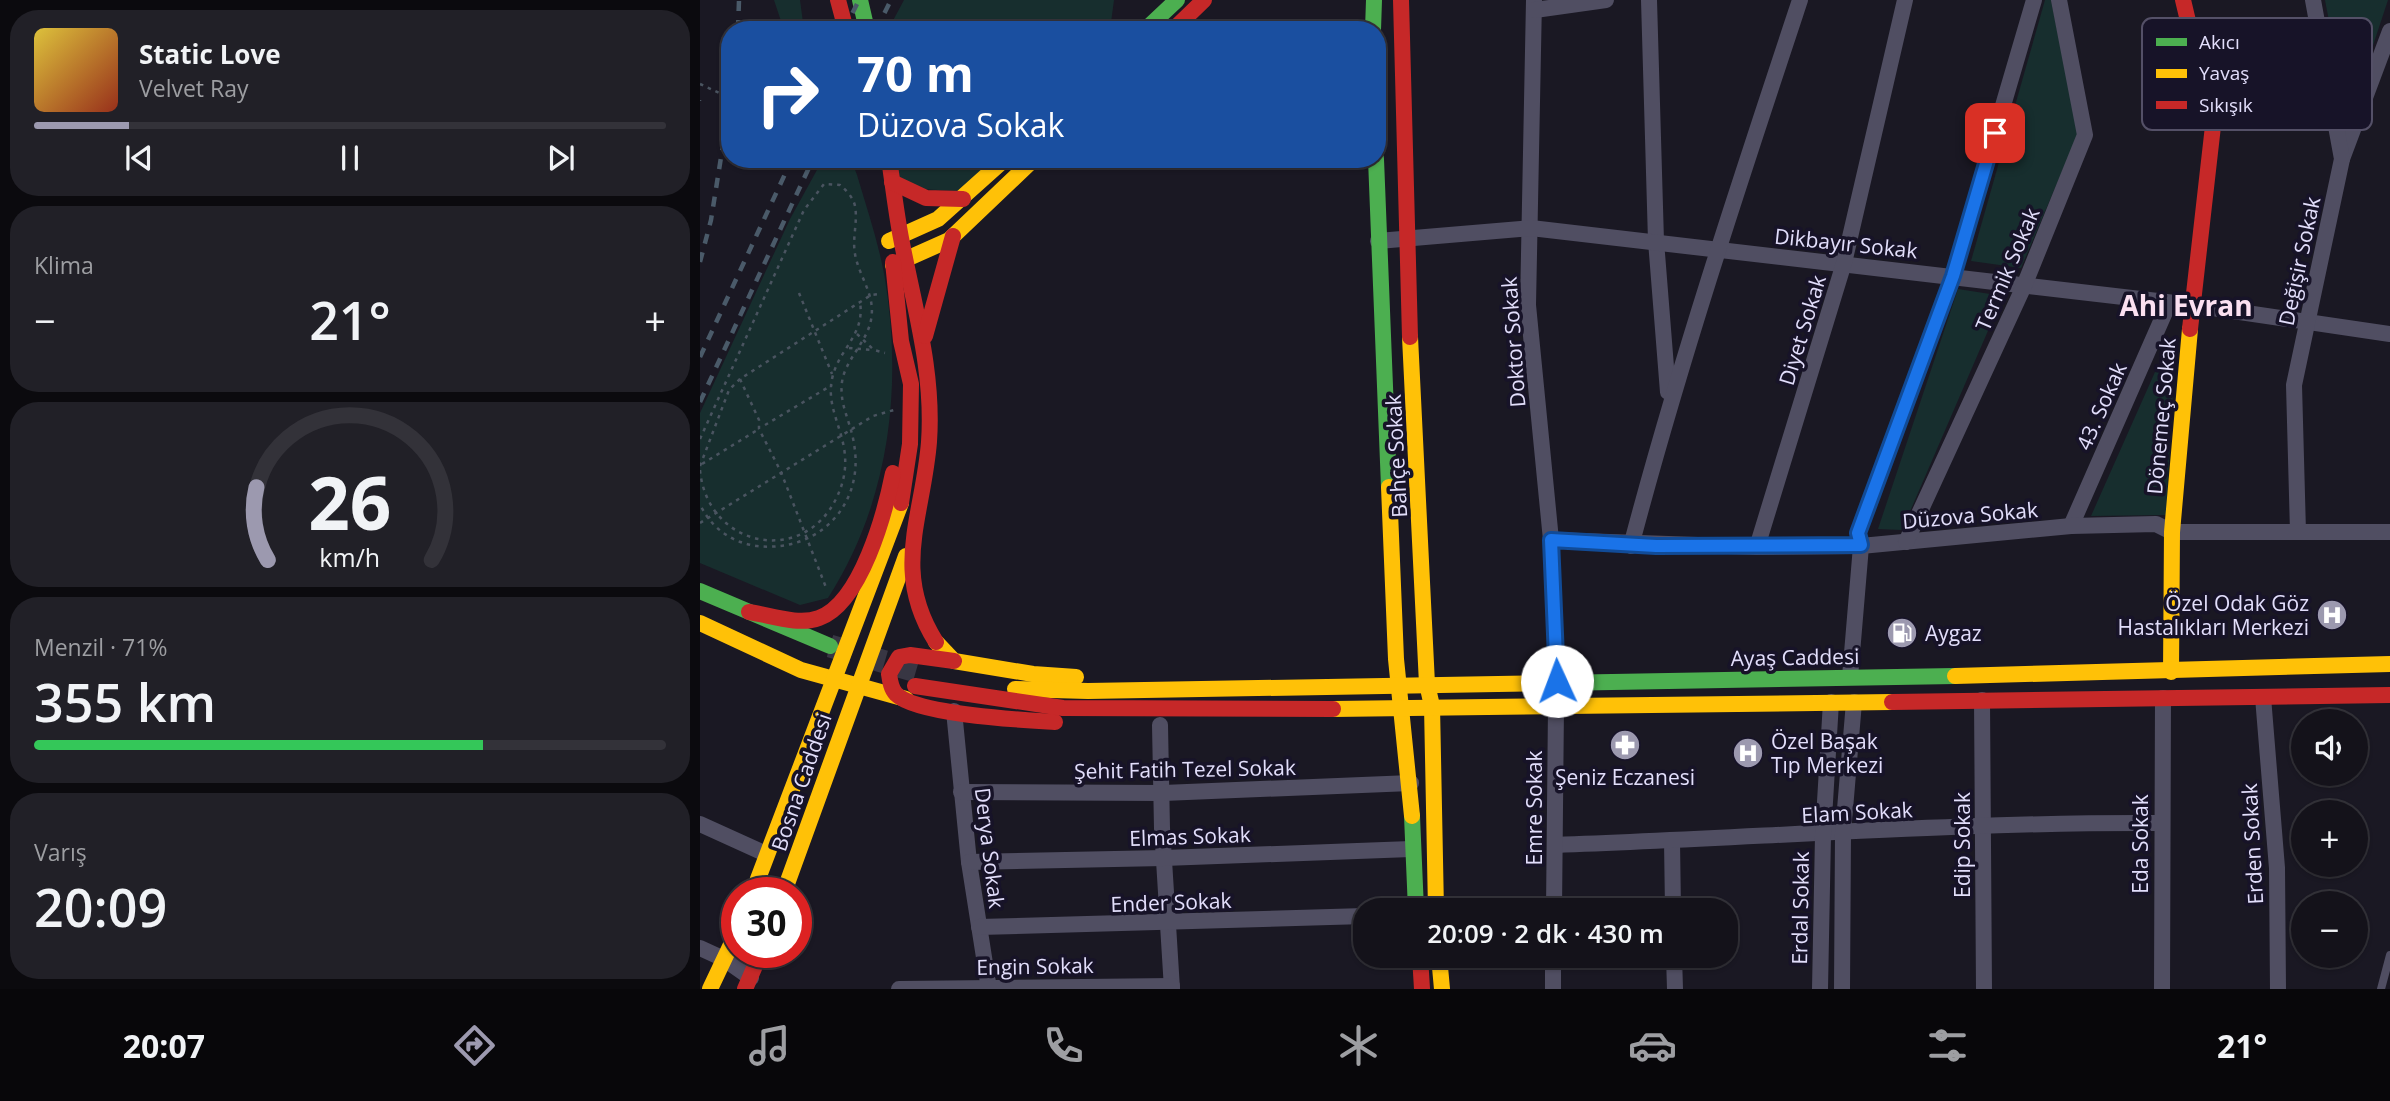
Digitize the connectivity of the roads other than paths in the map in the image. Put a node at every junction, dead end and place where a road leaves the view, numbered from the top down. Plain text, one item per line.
1 (860, 0) edge
2 (1177, 0) edge
3 (1204, 0) edge
4 (1374, 0) edge
5 (1401, 0) edge
6 (1606, 0) edge
7 (1649, 0) edge
8 (1801, 0) edge
9 (1905, 0) edge
10 (2034, 0) edge
11 (2059, 0) edge
12 (2183, 0) edge
13 (2313, 0) edge
14 (1535, 5) edge
15 (2187, 18) edge
16 (2316, 18) edge
17 (865, 21) edge
18 (1155, 21) edge
19 (1182, 21) edge
20 (1373, 21) edge
21 (2390, 30) edge
22 (2372, 78) edge
23 (2213, 130) edge
24 (2337, 130) edge
25 (2353, 130) edge
26 (2342, 159) junction
27 (881, 168) edge
28 (884, 168) edge
29 (996, 168) edge
30 (1025, 168) edge
31 (1376, 168) edge
32 (892, 182) junction
33 (963, 199) junction
34 (1531, 228) junction
35 (953, 236) junction
36 (895, 239) junction
37 (1405, 239) junction
38 (1378, 241) junction
39 (1656, 241) junction
40 (1716, 250) junction
41 (899, 263) junction
42 (1844, 263) junction
43 (1953, 276) junction
44 (2024, 286) junction
45 (2169, 303) junction
46 (2192, 304) junction
47 (2308, 321) junction
48 (2390, 334) edge
49 (901, 341) junction
50 (923, 342) junction
51 (1669, 401) junction
52 (2071, 526) junction
53 (2172, 532) junction
54 (2298, 532) junction
55 (2390, 532) edge
56 (1551, 540) junction
57 (914, 541) junction
58 (1906, 542) junction
59 (1631, 545) junction
60 (1861, 545) junction
61 (1757, 547) junction
62 (700, 584) edge
63 (700, 592) edge
64 (723, 601) junction
65 (700, 609) edge
66 (749, 612) junction
67 (792, 618) junction
68 (700, 623) edge
69 (848, 638) junction
70 (873, 647) junction
71 (910, 655) junction
72 (954, 661) junction
73 (2390, 664) edge
74 (802, 670) junction
75 (2171, 672) junction
76 (1850, 677) junction
77 (832, 679) junction
78 (1557, 681) junction
79 (1427, 684) junction
80 (858, 685) junction
81 (1400, 685) junction
82 (913, 686) junction
83 (1200, 690) junction
84 (2390, 695) edge
85 (2263, 697) junction
86 (2163, 698) junction
87 (1982, 700) junction
88 (1831, 702) junction
89 (1854, 702) junction
90 (1432, 706) junction
91 (1556, 706) junction
92 (1401, 707) junction
93 (954, 711) junction
94 (1202, 711) junction
95 (817, 720) junction
96 (1104, 725) dead end
97 (1141, 725) dead end
98 (1160, 725) junction
99 (1411, 783) junction
100 (961, 792) junction
101 (1163, 793) junction
102 (2160, 823) junction
103 (700, 824) edge
104 (1983, 826) junction
105 (1843, 833) junction
106 (1823, 835) junction
107 (1672, 841) junction
108 (1556, 845) junction
109 (1411, 849) junction
110 (766, 854) junction
111 (1164, 858) junction
112 (969, 862) junction
113 (758, 877) edge
114 (789, 877) edge
115 (1415, 898) edge
116 (1436, 898) edge
117 (1554, 898) edge
118 (1673, 898) edge
119 (1353, 916) edge
120 (1170, 923) junction
121 (979, 927) junction
122 (700, 948) edge
123 (2390, 955) edge
124 (721, 958) edge
125 (721, 965) edge
126 (734, 968) edge
127 (1421, 968) edge
128 (1440, 968) edge
129 (1553, 968) edge
130 (1674, 968) edge
131 (753, 985) edge
132 (1172, 987) edge
133 (989, 988) edge
134 (710, 989) edge
135 (899, 989) edge
136 (1422, 989) edge
137 (1442, 989) edge
138 (1553, 989) edge
139 (1675, 989) edge
140 (1820, 989) edge
141 (1842, 989) edge
142 (1984, 989) edge
143 (2162, 989) edge
144 (2278, 989) edge
145 (2381, 989) edge

1 - 17 main road
2 - 18 main road
3 - 19 main road
4 - 20 main road
5 - 37 main road, Bahçe Sokak
6 - 14 street
7 - 39 street
8 - 40 street
9 - 42 street, Diyet Sokak
10 - 43 street
11 - 44 street, Termik Sokak
12 - 15 main road, Dönemeç Sokak
13 - 16 street, Değişir Sokak
14 - 34 street, Doktor Sokak
21 - 22 street
23 - 46 main road, Dönemeç Sokak
24 - 26 street, Değişir Sokak
25 - 26 street
26 - 47 street, Değişir Sokak
27 - 36 main road
28 - 32 main road
29 - 33 main road
30 - 35 main road
31 - 38 main road, Bahçe Sokak
32 - 33 main road
32 - 36 main road
33 - 36 main road
34 - 37 street, Dikbayır Sokak
34 - 39 street, Dikbayır Sokak
34 - 56 street, Doktor Sokak
35 - 41 main road
35 - 50 main road
36 - 41 main road
37 - 38 street, Dikbayır Sokak
37 - 79 main road, Bahçe Sokak
38 - 81 main road, Bahçe Sokak
39 - 40 street, Dikbayır Sokak
39 - 51 street
40 - 42 street, Dikbayır Sokak
40 - 51 street
41 - 49 main road
41 - 50 main road
42 - 43 street, Dikbayır Sokak
42 - 61 street, Diyet Sokak
43 - 44 street, Dikbayır Sokak
43 - 60 street
44 - 45 street, Dikbayır Sokak
44 - 58 street, Termik Sokak
45 - 46 street, Dikbayır Sokak
45 - 52 street, 43. Sokak
46 - 47 street, Dikbayır Sokak
46 - 53 main road, Dönemeç Sokak
47 - 48 street, Dikbayır Sokak
47 - 54 street, Değişir Sokak
49 - 67 main road
49 - 69 main road, Bosna Caddesi
50 - 57 main road
51 - 59 street
52 - 53 street, Düzova Sokak
52 - 58 street, Düzova Sokak
53 - 54 street, Düzova Sokak
53 - 75 main road, Dönemeç Sokak
54 - 55 street, Düzova Sokak
56 - 59 street, Düzova Sokak
56 - 78 street, Doktor Sokak
57 - 70 main road, Bosna Caddesi
57 - 72 main road
58 - 60 street, Düzova Sokak
59 - 61 street, Düzova Sokak
60 - 61 street, Düzova Sokak
60 - 76 street
62 - 64 main road
63 - 64 main road
64 - 66 main road
65 - 66 main road
66 - 67 main road
67 - 69 main road
68 - 74 main road
69 - 70 main road
69 - 77 main road, Bosna Caddesi
70 - 71 main road
70 - 80 main road, Bosna Caddesi
71 - 72 main road
71 - 82 main road
72 - 83 main road
73 - 75 main road, Ayaş Caddesi
74 - 77 main road
74 - 95 main road
75 - 76 main road, Ayaş Caddesi
76 - 78 main road, Ayaş Caddesi
77 - 80 main road
77 - 95 main road, Bosna Caddesi
78 - 79 main road, Ayaş Caddesi
79 - 81 main road, Ayaş Caddesi
79 - 90 main road, Bahçe Sokak
80 - 82 main road
80 - 114 main road, Bosna Caddesi
81 - 83 main road, Ayaş Caddesi
81 - 92 main road, Bahçe Sokak
82 - 83 main road
82 - 93 main road
82 - 94 main road
84 - 85 main road
85 - 86 main road
85 - 144 street, Erden Sokak
86 - 87 main road
86 - 102 street, Eda Sokak
87 - 89 main road
87 - 104 street, Edip Sokak
88 - 89 main road
88 - 91 main road
88 - 106 street, Erdal Sokak
89 - 105 street
90 - 91 main road
90 - 92 main road
90 - 116 main road, Bahçe Sokak
91 - 108 street, Emre Sokak
92 - 94 main road
92 - 99 main road, Bahçe Sokak
93 - 96 main road
93 - 100 street, Derya Sokak
94 - 98 main road
95 - 110 main road, Bosna Caddesi
97 - 98 main road
98 - 101 street
99 - 101 street, Şehit Fatih Tezel Sokak
99 - 109 main road, Bahçe Sokak
100 - 101 street, Şehit Fatih Tezel Sokak
100 - 112 street, Derya Sokak
101 - 111 street
102 - 104 street, Elam Sokak
102 - 143 street, Eda Sokak
103 - 110 street
104 - 105 street, Elam Sokak
104 - 142 street, Edip Sokak
105 - 106 street, Elam Sokak
105 - 141 street
106 - 107 street, Elam Sokak
106 - 140 street, Erdal Sokak
107 - 108 street, Elam Sokak
107 - 118 street
108 - 117 street, Emre Sokak
109 - 111 street, Elmas Sokak
109 - 115 main road, Bahçe Sokak
110 - 113 main road, Bosna Caddesi
111 - 112 street, Elmas Sokak
111 - 120 street
112 - 121 street, Derya Sokak
119 - 120 street, Ender Sokak
120 - 121 street, Ender Sokak
120 - 132 street
121 - 133 street, Derya Sokak
122 - 124 street
123 - 145 lane
125 - 134 main road
126 - 131 street
127 - 136 main road
128 - 137 main road
129 - 138 street
130 - 139 street
132 - 133 street, Engin Sokak
133 - 135 street, Engin Sokak

